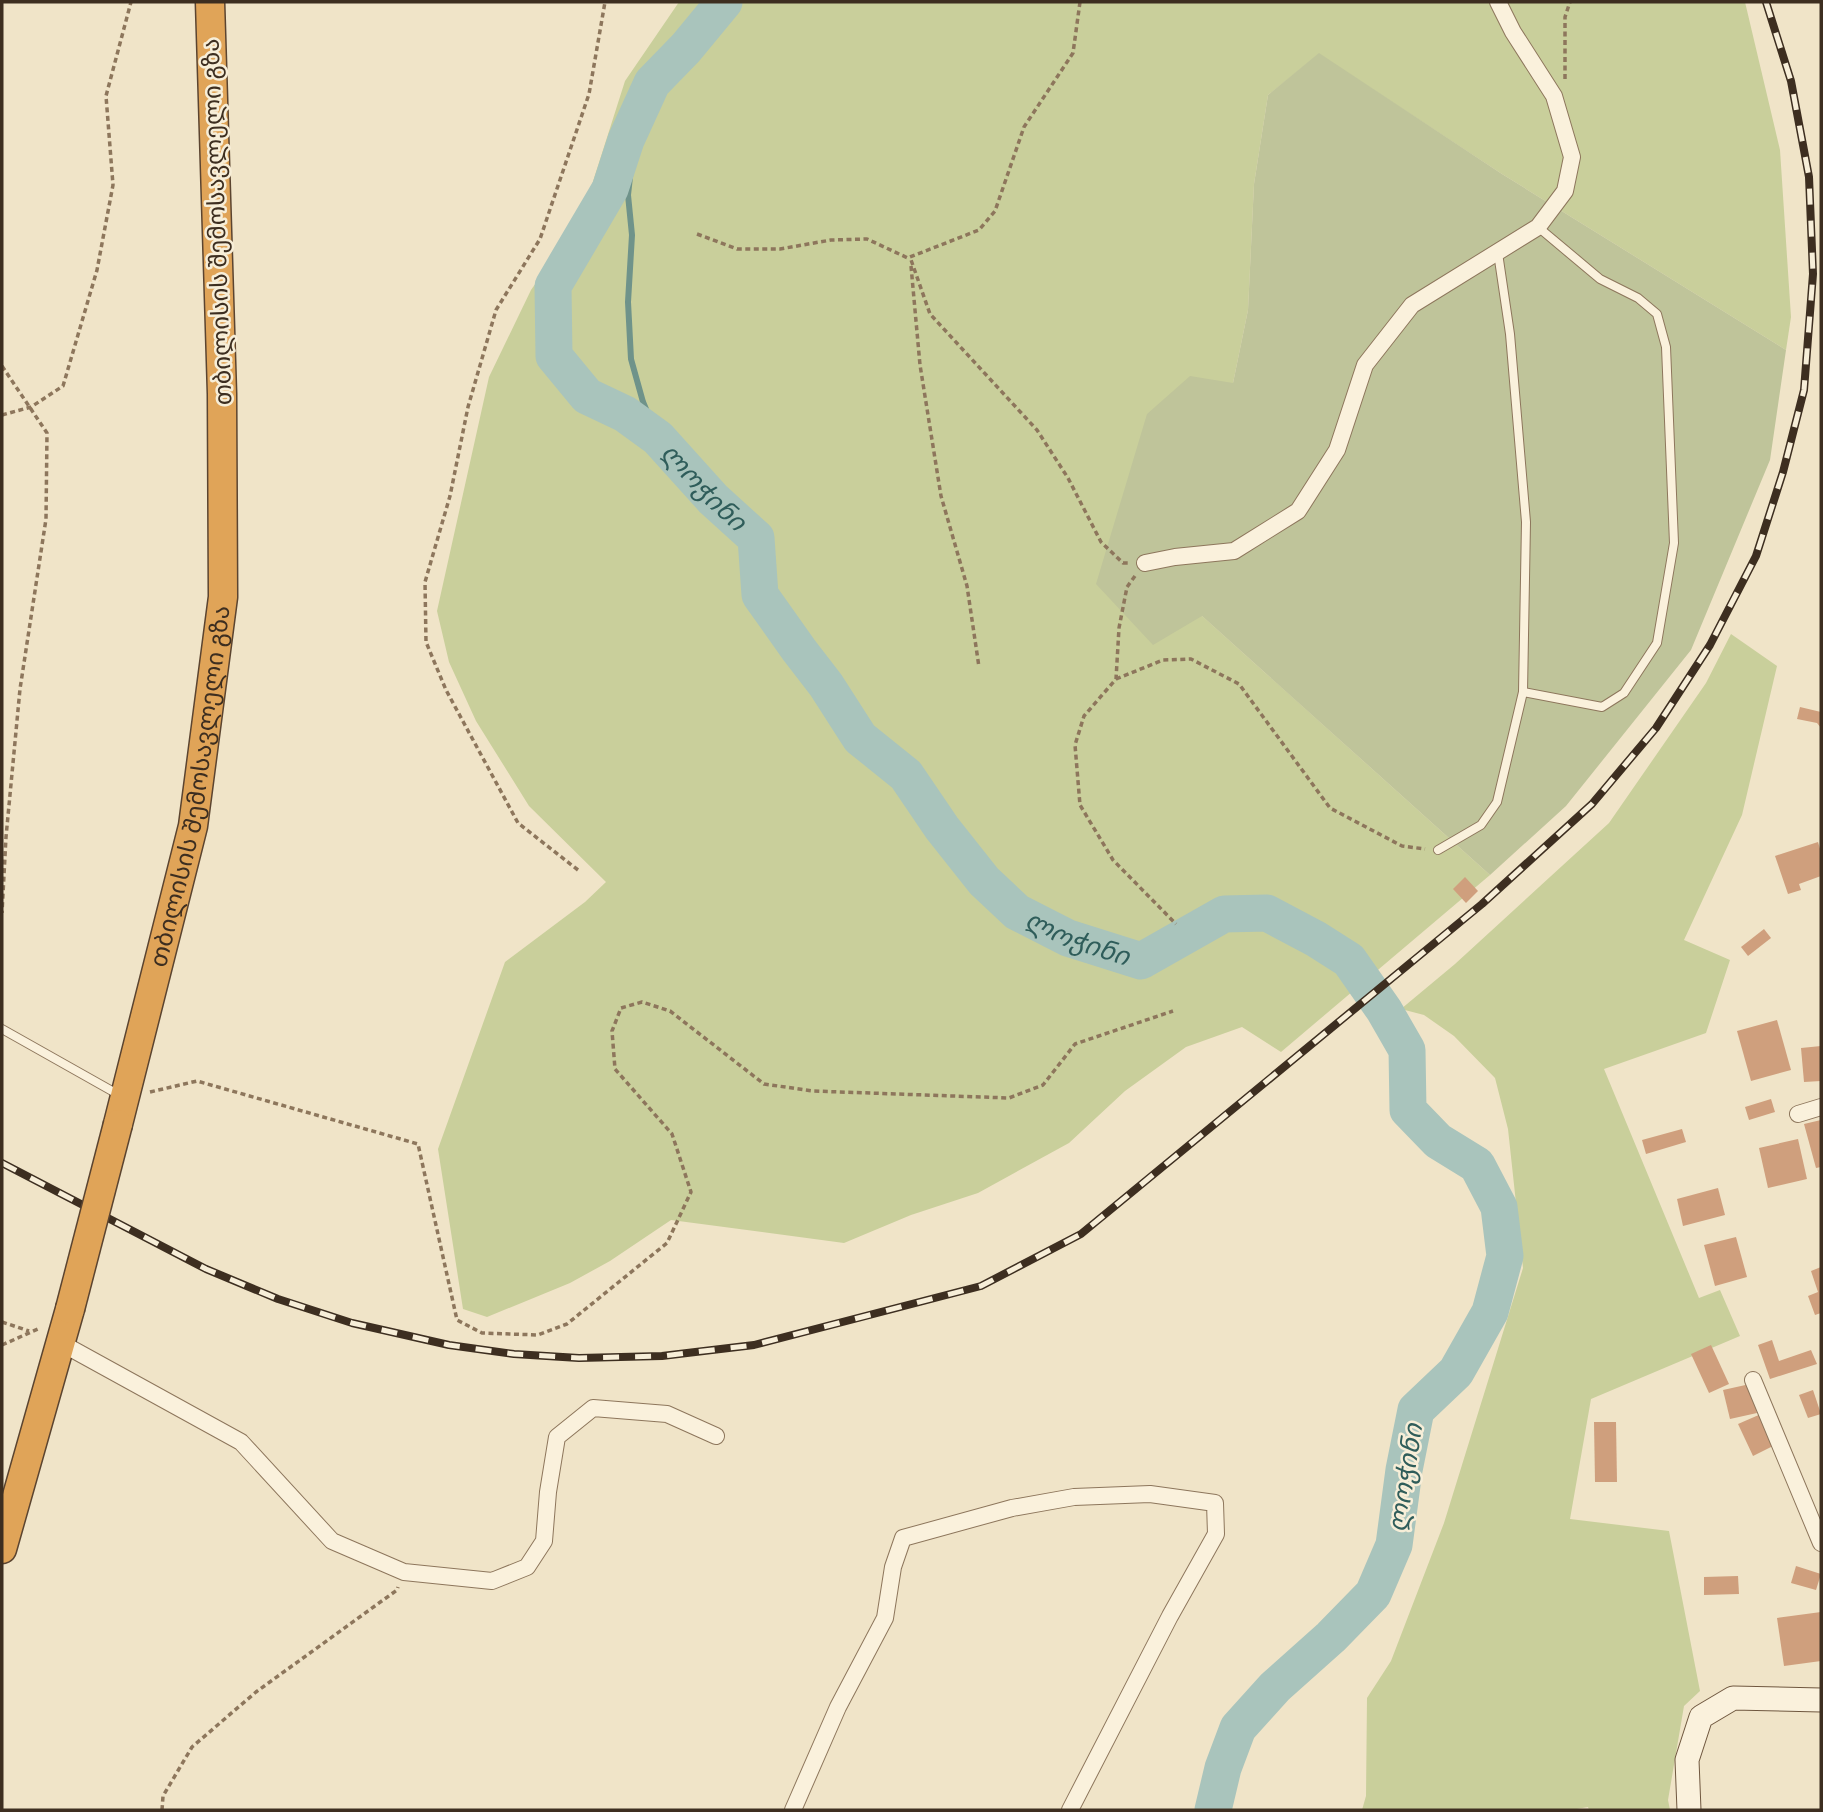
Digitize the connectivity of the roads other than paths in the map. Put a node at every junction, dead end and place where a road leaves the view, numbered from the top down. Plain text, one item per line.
1 (210, 2) edge
2 (1498, 2) edge
3 (1538, 227) junction
4 (1498, 253) junction
5 (1145, 563) road end
6 (1523, 692) junction
7 (1438, 850) road end
8 (2, 1029) edge
9 (1821, 1107) edge
10 (120, 1111) junction
11 (1798, 1114) dead end
12 (66, 1323) junction
13 (1753, 1380) dead end
14 (716, 1436) dead end
15 (1821, 1543) edge
16 (2, 1549) edge
17 (1821, 1700) edge
18 (793, 1810) edge
19 (1070, 1810) edge
20 (1689, 1810) edge

1 - 10 highway, თბილისის შემოსავლელი გზა
2 - 3 street
3 - 4 street
3 - 6 lane
4 - 5 street
4 - 6 lane
6 - 7 lane
8 - 10 lane
9 - 11 street
10 - 12 highway, თბილისის შემოსავლელი გზა, bridge
12 - 14 street
12 - 16 highway, თბილისის შემოსავლელი გზა
13 - 15 street
17 - 20 street
18 - 19 street

